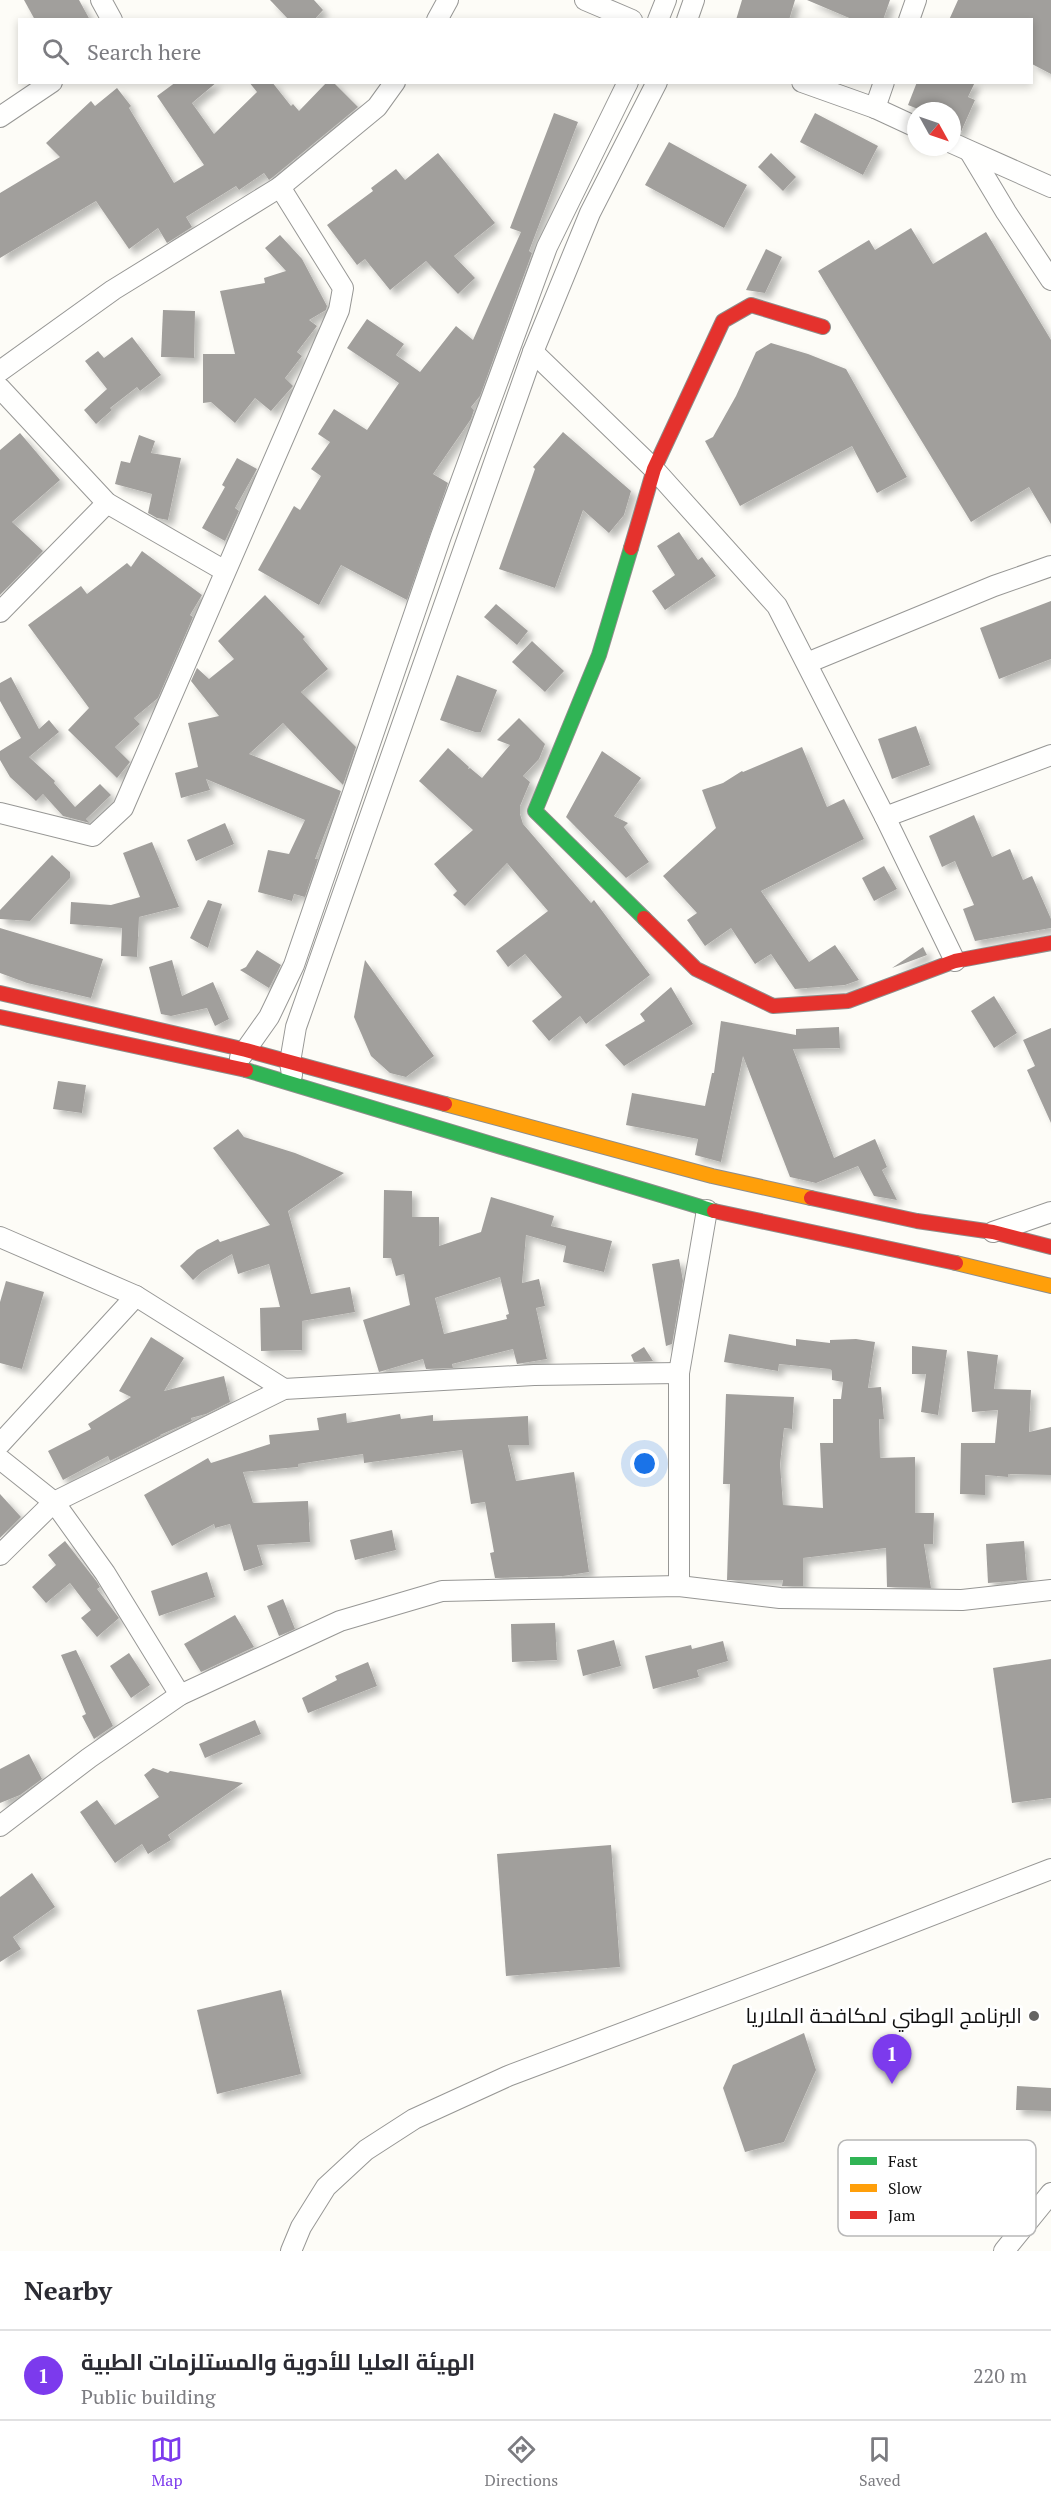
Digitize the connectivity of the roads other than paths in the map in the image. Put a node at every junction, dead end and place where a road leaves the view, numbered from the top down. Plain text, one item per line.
1 (101, 0) edge
2 (448, 0) edge
3 (585, 0) edge
4 (666, 0) edge
5 (694, 0) edge
6 (916, 0) edge
7 (111, 18) edge
8 (437, 18) edge
9 (627, 18) edge
10 (659, 18) edge
11 (688, 18) edge
12 (910, 18) edge
13 (49, 84) edge
14 (394, 84) edge
15 (627, 84) edge
16 (656, 84) edge
17 (808, 84) edge
18 (883, 84) edge
19 (874, 108) junction
20 (0, 117) edge
21 (907, 123) edge
22 (961, 147) edge
23 (280, 187) junction
24 (1051, 187) edge
25 (1051, 280) edge
26 (823, 327) dead end
27 (533, 352) junction
28 (0, 371) edge
29 (0, 388) edge
30 (654, 469) junction
31 (107, 503) junction
32 (1051, 566) edge
33 (225, 572) junction
34 (0, 612) edge
35 (807, 663) junction
36 (1051, 756) edge
37 (0, 813) edge
38 (885, 817) junction
39 (1051, 943) edge
40 (955, 961) junction
41 (0, 993) edge
42 (0, 1017) edge
43 (246, 1050) junction
44 (290, 1062) junction
45 (233, 1066) junction
46 (294, 1083) junction
47 (707, 1210) junction
48 (1051, 1212) edge
49 (0, 1237) edge
50 (990, 1237) junction
51 (1051, 1247) edge
52 (1051, 1286) edge
53 (136, 1296) junction
54 (679, 1373) junction
55 (284, 1389) junction
56 (0, 1444) edge
57 (0, 1459) edge
58 (54, 1502) junction
59 (0, 1555) edge
60 (680, 1586) junction
61 (1051, 1590) edge
62 (180, 1695) junction
63 (0, 1826) edge
64 (1051, 1869) edge
65 (1051, 2193) edge
66 (1036, 2212) edge
67 (1016, 2236) edge
68 (291, 2251) edge
69 (1004, 2251) edge

1 - 7 street
2 - 8 street
3 - 9 street
4 - 10 street
5 - 11 street
6 - 12 street
13 - 20 street
14 - 23 street
15 - 43 street
16 - 27 street
17 - 19 street
18 - 19 street
19 - 21 street
22 - 24 street
22 - 25 street
23 - 28 street
23 - 33 street
26 - 30 street
27 - 30 street
27 - 44 street
29 - 31 street
30 - 35 street
30 - 40 street
31 - 33 street
31 - 34 street
32 - 35 street
33 - 37 street
35 - 38 street
36 - 38 street
38 - 40 street
39 - 40 street
41 - 43 street
42 - 45 street
43 - 44 street
43 - 45 street
44 - 46 street
44 - 50 street
45 - 46 street
46 - 47 street
47 - 52 street
47 - 54 street
48 - 50 street
49 - 53 street
50 - 51 street
53 - 55 street
53 - 56 street
54 - 55 street
54 - 60 street
55 - 58 street
57 - 58 street
58 - 59 street
58 - 62 street
60 - 61 street
60 - 62 street
62 - 63 street
64 - 68 street
65 - 66 street
67 - 69 street

